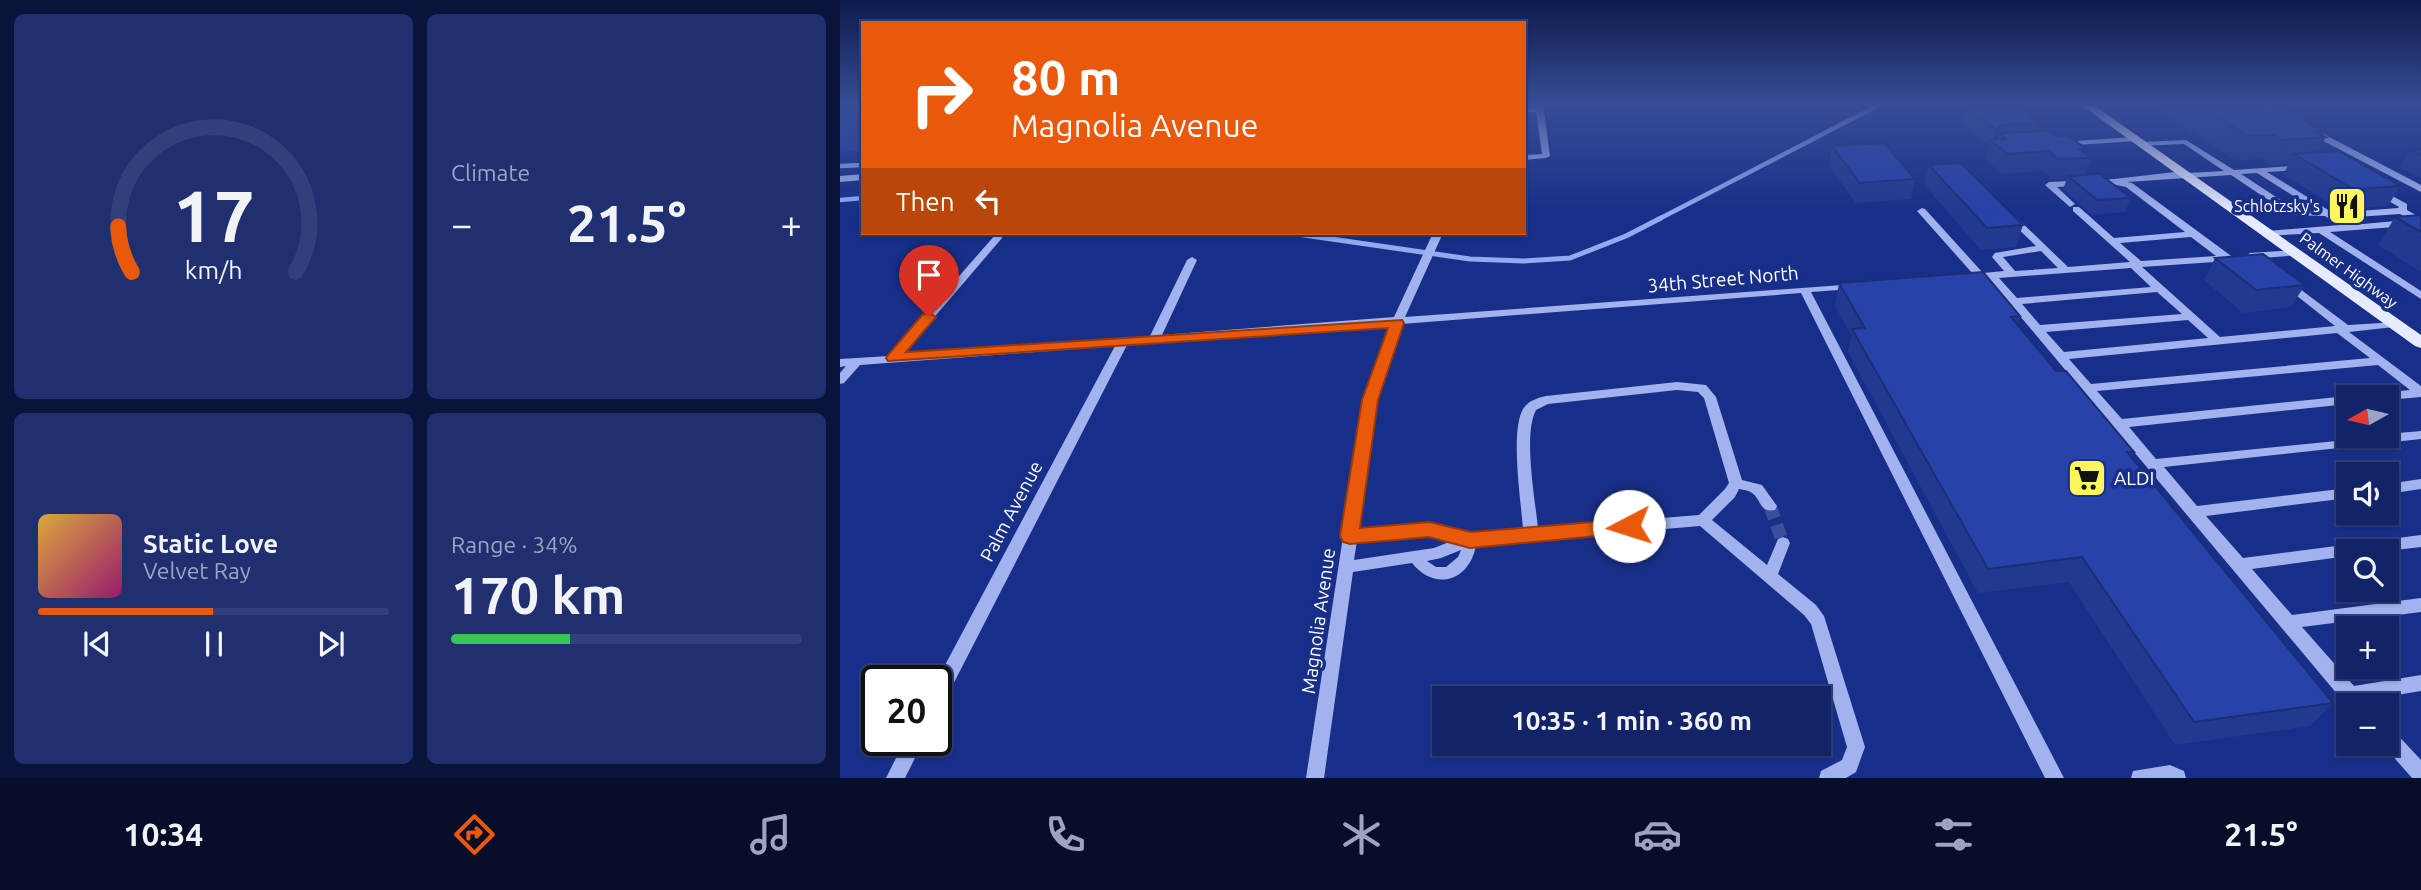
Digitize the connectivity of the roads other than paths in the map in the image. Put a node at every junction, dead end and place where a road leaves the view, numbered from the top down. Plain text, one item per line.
1 (1544, 140) edge
2 (2330, 140) edge
3 (2137, 141) junction
4 (2052, 145) edge
5 (1526, 158) edge
6 (2317, 165) edge
7 (2258, 170) junction
8 (2233, 172) junction
9 (2185, 175) junction
10 (861, 177) edge
11 (840, 179) edge
12 (2112, 181) junction
13 (2370, 186) edge
14 (2421, 189) edge
15 (1922, 211) dead end
16 (2005, 211) edge
17 (2402, 211) junction
18 (2328, 214) junction
19 (2421, 222) edge
20 (2349, 227) junction
21 (2321, 230) junction
22 (2194, 234) junction
23 (2268, 234) junction
24 (1437, 235) edge
25 (999, 236) dead end
26 (2112, 241) junction
27 (2043, 248) junction
28 (2295, 253) junction
29 (2225, 258) junction
30 (1192, 260) dead end
31 (2136, 265) junction
32 (2066, 270) junction
33 (2012, 274) junction
34 (2274, 274) edge
35 (1986, 276) junction
36 (1954, 279) edge
37 (1859, 286) edge
38 (2160, 289) junction
39 (1805, 290) junction
40 (2421, 296) edge
41 (2014, 302) junction
42 (2190, 317) junction
43 (1397, 323) junction
44 (2395, 324) junction
45 (2343, 329) junction
46 (2037, 330) junction
47 (1154, 340) junction
48 (1123, 342) junction
49 (2219, 342) junction
50 (2421, 343) edge
51 (2060, 356) junction
52 (893, 358) junction
53 (2381, 361) junction
54 (856, 362) junction
55 (840, 363) edge
56 (840, 380) edge
57 (2088, 388) junction
58 (2421, 392) edge
59 (2399, 395) edge
60 (2336, 401) edge
61 (2118, 424) junction
62 (2421, 435) edge
63 (2152, 464) junction
64 (1736, 483) junction
65 (2421, 484) edge
66 (2399, 487) edge
67 (2336, 494) edge
68 (1770, 506) tunnel mouth
69 (2193, 512) junction
70 (1703, 520) junction
71 (1531, 534) junction
72 (1350, 536) junction
73 (1470, 540) junction
74 (2421, 541) edge
75 (1783, 543) tunnel mouth
76 (1416, 558) junction
77 (2239, 565) junction
78 (1345, 567) junction
79 (1770, 575) junction
80 (2421, 606) edge
81 (2287, 622) junction
82 (952, 669) edge
83 (2421, 683) edge
84 (2348, 693) edge
85 (2382, 693) edge
86 (2399, 749) edge
87 (907, 756) edge
88 (2421, 774) edge
89 (895, 778) edge
90 (1315, 778) edge
91 (1828, 778) edge
92 (2055, 778) edge
93 (2140, 778) edge
94 (2177, 778) edge

1 - 5 street
2 - 14 street
3 - 4 lane
3 - 8 street
3 - 9 main road, Palmer Highway
6 - 7 street
7 - 8 street
7 - 18 street
8 - 9 street
8 - 18 lane
9 - 12 lane
9 - 23 main road, Palmer Highway
10 - 11 street
12 - 22 street
12 - 26 street
13 - 17 street
15 - 35 street
16 - 27 street
17 - 18 street
17 - 19 street
18 - 20 street
19 - 20 street
20 - 21 street
21 - 23 street
21 - 40 street
22 - 26 street
22 - 29 street
23 - 28 main road, Palmer Highway
24 - 43 street, Magnolia Avenue
25 - 52 street
26 - 31 street
27 - 32 street
27 - 33 street
28 - 29 street
28 - 44 main road, Palmer Highway
29 - 31 street
30 - 47 street
31 - 32 street
31 - 38 street
32 - 33 street
33 - 35 street
34 - 45 street
35 - 36 street
35 - 41 street
37 - 39 street, 34th Street North
38 - 41 street
38 - 42 street
39 - 43 street, 34th Street North
39 - 92 street
41 - 46 street
42 - 46 street
42 - 49 street
43 - 47 street, 34th Street North
43 - 72 street, Magnolia Avenue
44 - 45 street
44 - 50 main road, Palmer Highway
45 - 49 street
45 - 53 lane
46 - 51 street
47 - 48 street, 34th Street North
48 - 52 street
48 - 82 street, Palm Avenue
49 - 51 street
51 - 57 street
52 - 54 street
53 - 57 street
53 - 58 lane
54 - 55 street
54 - 56 street
57 - 61 street
58 - 59 street
60 - 61 street
61 - 63 street
62 - 63 street
63 - 69 street
64 - 68 street
64 - 70 street
64 - 71 street
65 - 66 street
67 - 69 street
69 - 77 street
70 - 71 street
70 - 79 street
71 - 73 lane
72 - 73 street
72 - 78 street, Magnolia Avenue
73 - 76 lane
73 - 76 street
74 - 77 street
75 - 79 street
76 - 78 lane
77 - 81 street
78 - 90 street, Magnolia Avenue
79 - 91 street
80 - 81 street
81 - 84 street
83 - 85 street
86 - 88 street
87 - 89 street
93 - 94 street

